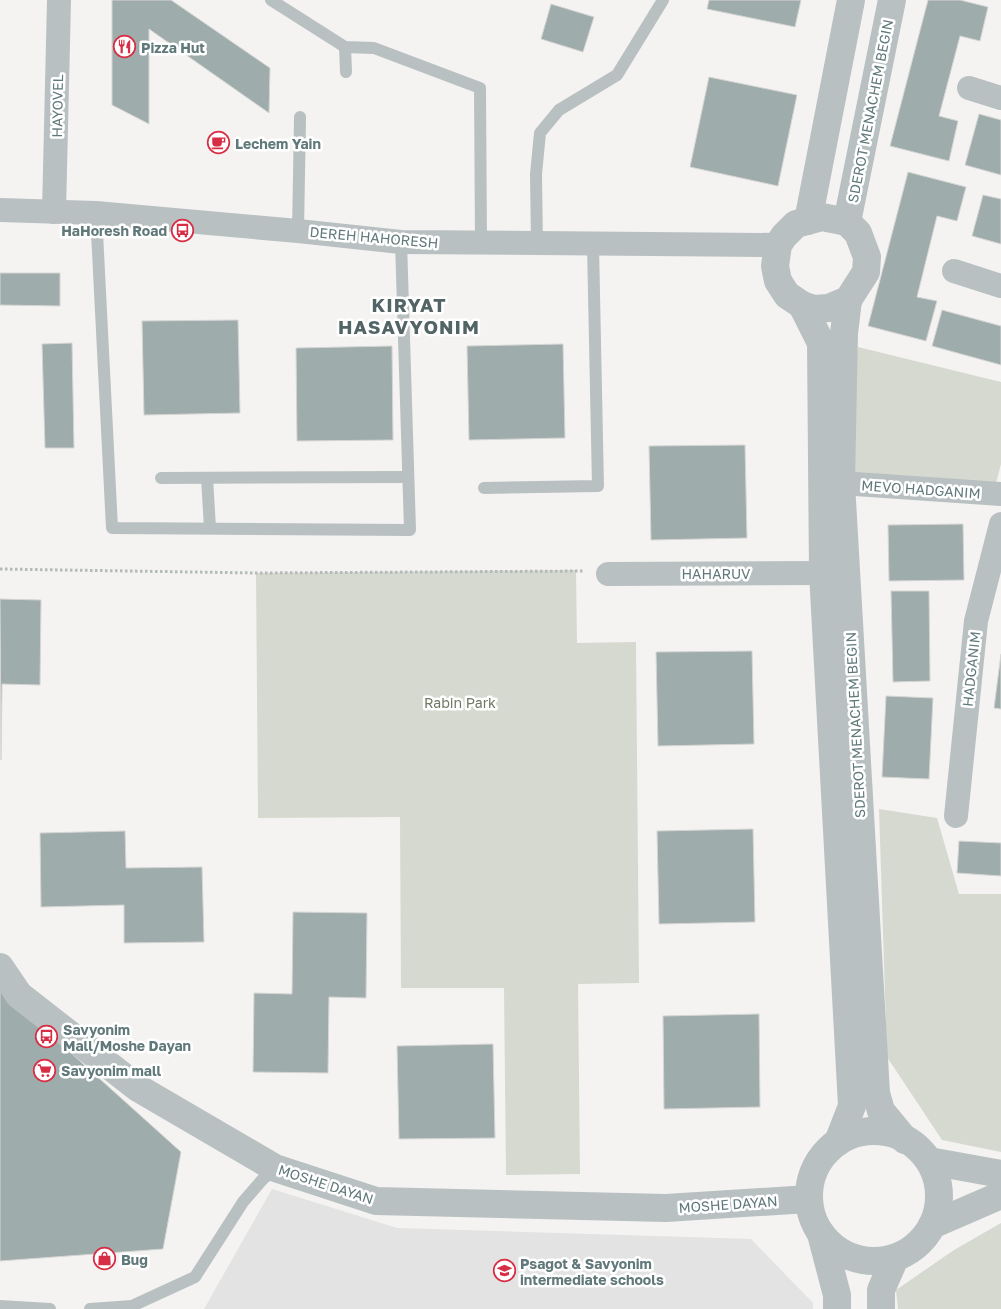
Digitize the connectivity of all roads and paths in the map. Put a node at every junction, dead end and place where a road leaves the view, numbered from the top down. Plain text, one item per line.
1 (59, 0) edge
2 (271, 0) edge
3 (663, 0) edge
4 (851, 0) edge
5 (892, 0) edge
6 (345, 47) junction
7 (346, 72) dead end
8 (969, 88) dead end
9 (1001, 98) edge
10 (300, 118) dead end
11 (0, 210) edge
12 (54, 212) junction
13 (96, 213) junction
14 (808, 220) junction
15 (847, 222) junction
16 (298, 230) junction
17 (401, 242) junction
18 (481, 244) junction
19 (537, 244) junction
20 (593, 245) junction
21 (778, 245) junction
22 (954, 271) dead end
23 (1001, 286) edge
24 (848, 300) junction
25 (802, 305) junction
26 (408, 477) junction
27 (161, 478) dead end
28 (207, 478) junction
29 (841, 483) junction
30 (484, 488) dead end
31 (1001, 494) edge
32 (1001, 524) edge
33 (210, 528) junction
34 (0, 569) edge
35 (823, 573) junction
36 (608, 574) joint
37 (956, 816) dead end
38 (0, 967) edge
39 (905, 1140) junction
40 (838, 1142) junction
41 (928, 1161) junction
42 (275, 1168) junction
43 (1001, 1174) edge
44 (1001, 1195) edge
45 (809, 1199) junction
46 (932, 1225) junction
47 (821, 1234) junction
48 (895, 1258) junction
49 (0, 1306) edge
50 (50, 1309) edge
51 (90, 1309) edge
52 (837, 1309) edge
53 (881, 1309) edge

1 - 12 street, HAYOVEL
2 - 6 lane
3 - 19 lane
4 - 14 street
5 - 15 street, SDEROT MENACHEM BEGIN
6 - 7 lane
6 - 18 lane
8 - 9 street
10 - 16 lane
11 - 12 street, DEREH HAHORESH
12 - 13 street, DEREH HAHORESH
13 - 16 street, DEREH HAHORESH
13 - 33 lane
14 - 15 street
14 - 21 street
15 - 24 street
16 - 17 street, DEREH HAHORESH
17 - 18 street, DEREH HAHORESH
17 - 26 lane
18 - 19 street, DEREH HAHORESH
19 - 20 street, DEREH HAHORESH
20 - 21 street, DEREH HAHORESH
20 - 30 lane
21 - 25 street
22 - 23 street
24 - 25 street
24 - 29 street, SDEROT MENACHEM BEGIN
25 - 35 street, SDEROT MENACHEM BEGIN
26 - 28 lane
26 - 33 lane
27 - 28 lane
28 - 33 lane
29 - 31 street, MEVO HADGANIM
29 - 39 street, SDEROT MENACHEM BEGIN
32 - 37 street, HADGANIM
34 - 36 path
35 - 36 street, HAHARUV
35 - 40 street, SDEROT MENACHEM BEGIN
38 - 42 street, MOSHE DAYAN
39 - 40 street
39 - 41 street
40 - 45 street
41 - 43 street
41 - 46 street
42 - 45 street, MOSHE DAYAN
42 - 51 lane
44 - 46 street
45 - 47 street
46 - 48 street
47 - 48 street
47 - 52 street
48 - 53 street
49 - 50 lane

